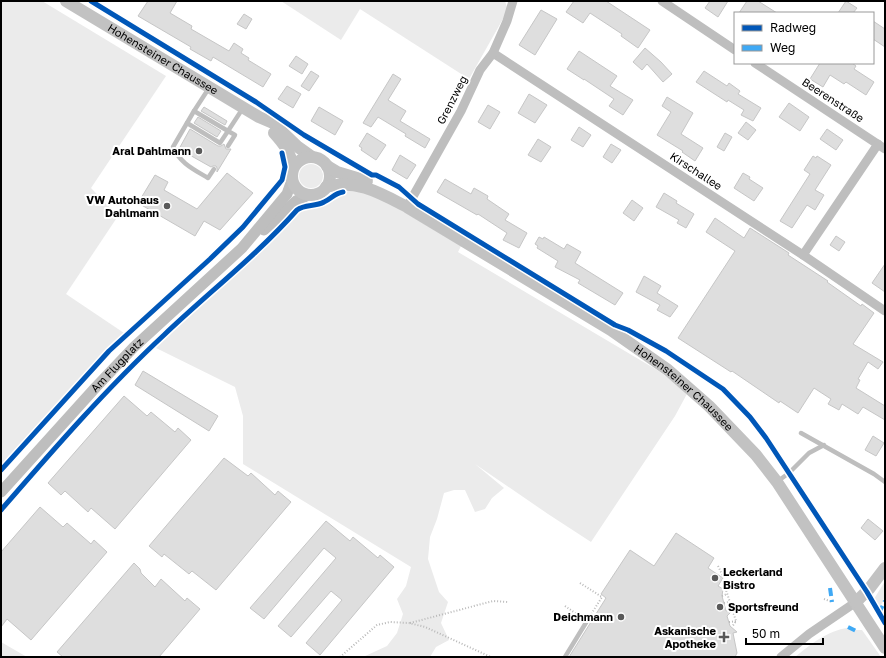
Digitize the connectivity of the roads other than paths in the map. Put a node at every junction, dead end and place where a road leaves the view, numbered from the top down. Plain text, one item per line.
1 (66, 1) edge
2 (513, 1) edge
3 (662, 1) edge
4 (734, 49) edge
5 (493, 53) junction
6 (757, 64) edge
7 (209, 88) junction
8 (243, 108) junction
9 (194, 111) junction
10 (262, 113) junction
11 (187, 123) junction
12 (228, 131) junction
13 (228, 146) dead end
14 (881, 146) edge
15 (312, 157) junction
16 (327, 166) junction
17 (214, 169) dead end
18 (293, 174) junction
19 (372, 175) dead end
20 (326, 187) junction
21 (308, 195) junction
22 (407, 207) junction
23 (242, 248) junction
24 (803, 255) junction
25 (885, 311) edge
26 (801, 433) dead end
27 (824, 445) junction
28 (777, 482) junction
29 (885, 482) edge
30 (1, 492) edge
31 (885, 568) edge
32 (856, 602) junction
33 (587, 620) road end
34 (885, 648) edge
35 (565, 657) edge
36 (781, 657) edge

1 - 7 main road, Hohensteiner Chaussee
2 - 5 street, Grenzweg
3 - 4 street
5 - 22 street, Grenzweg
5 - 24 street, Kirschallee
6 - 14 street, Beerenstraße
7 - 8 main road, Hohensteiner Chaussee
7 - 9 lane
8 - 10 main road, Hohensteiner Chaussee
8 - 12 lane
9 - 11 lane
9 - 12 lane
10 - 15 main road, Hohensteiner Chaussee
10 - 18 main road, Hohensteiner Chaussee
10 - 19 lane
11 - 12 lane
11 - 17 lane
12 - 13 lane
14 - 24 street, Beerenstraße
15 - 16 main road
15 - 18 main road
16 - 20 main road
16 - 22 main road, Hohensteiner Chaussee
18 - 21 main road
18 - 23 street, Am Flugplatz
20 - 21 main road
20 - 22 main road, Hohensteiner Chaussee
21 - 23 street, Am Flugplatz
22 - 28 main road, Hohensteiner Chaussee
23 - 30 street, Am Flugplatz
24 - 25 street, Kirschallee
26 - 27 lane
27 - 28 lane
27 - 29 lane
28 - 32 main road, Hohensteiner Chaussee
31 - 32 main road
32 - 34 main road, Hohensteiner Chaussee
32 - 36 street
33 - 35 lane

